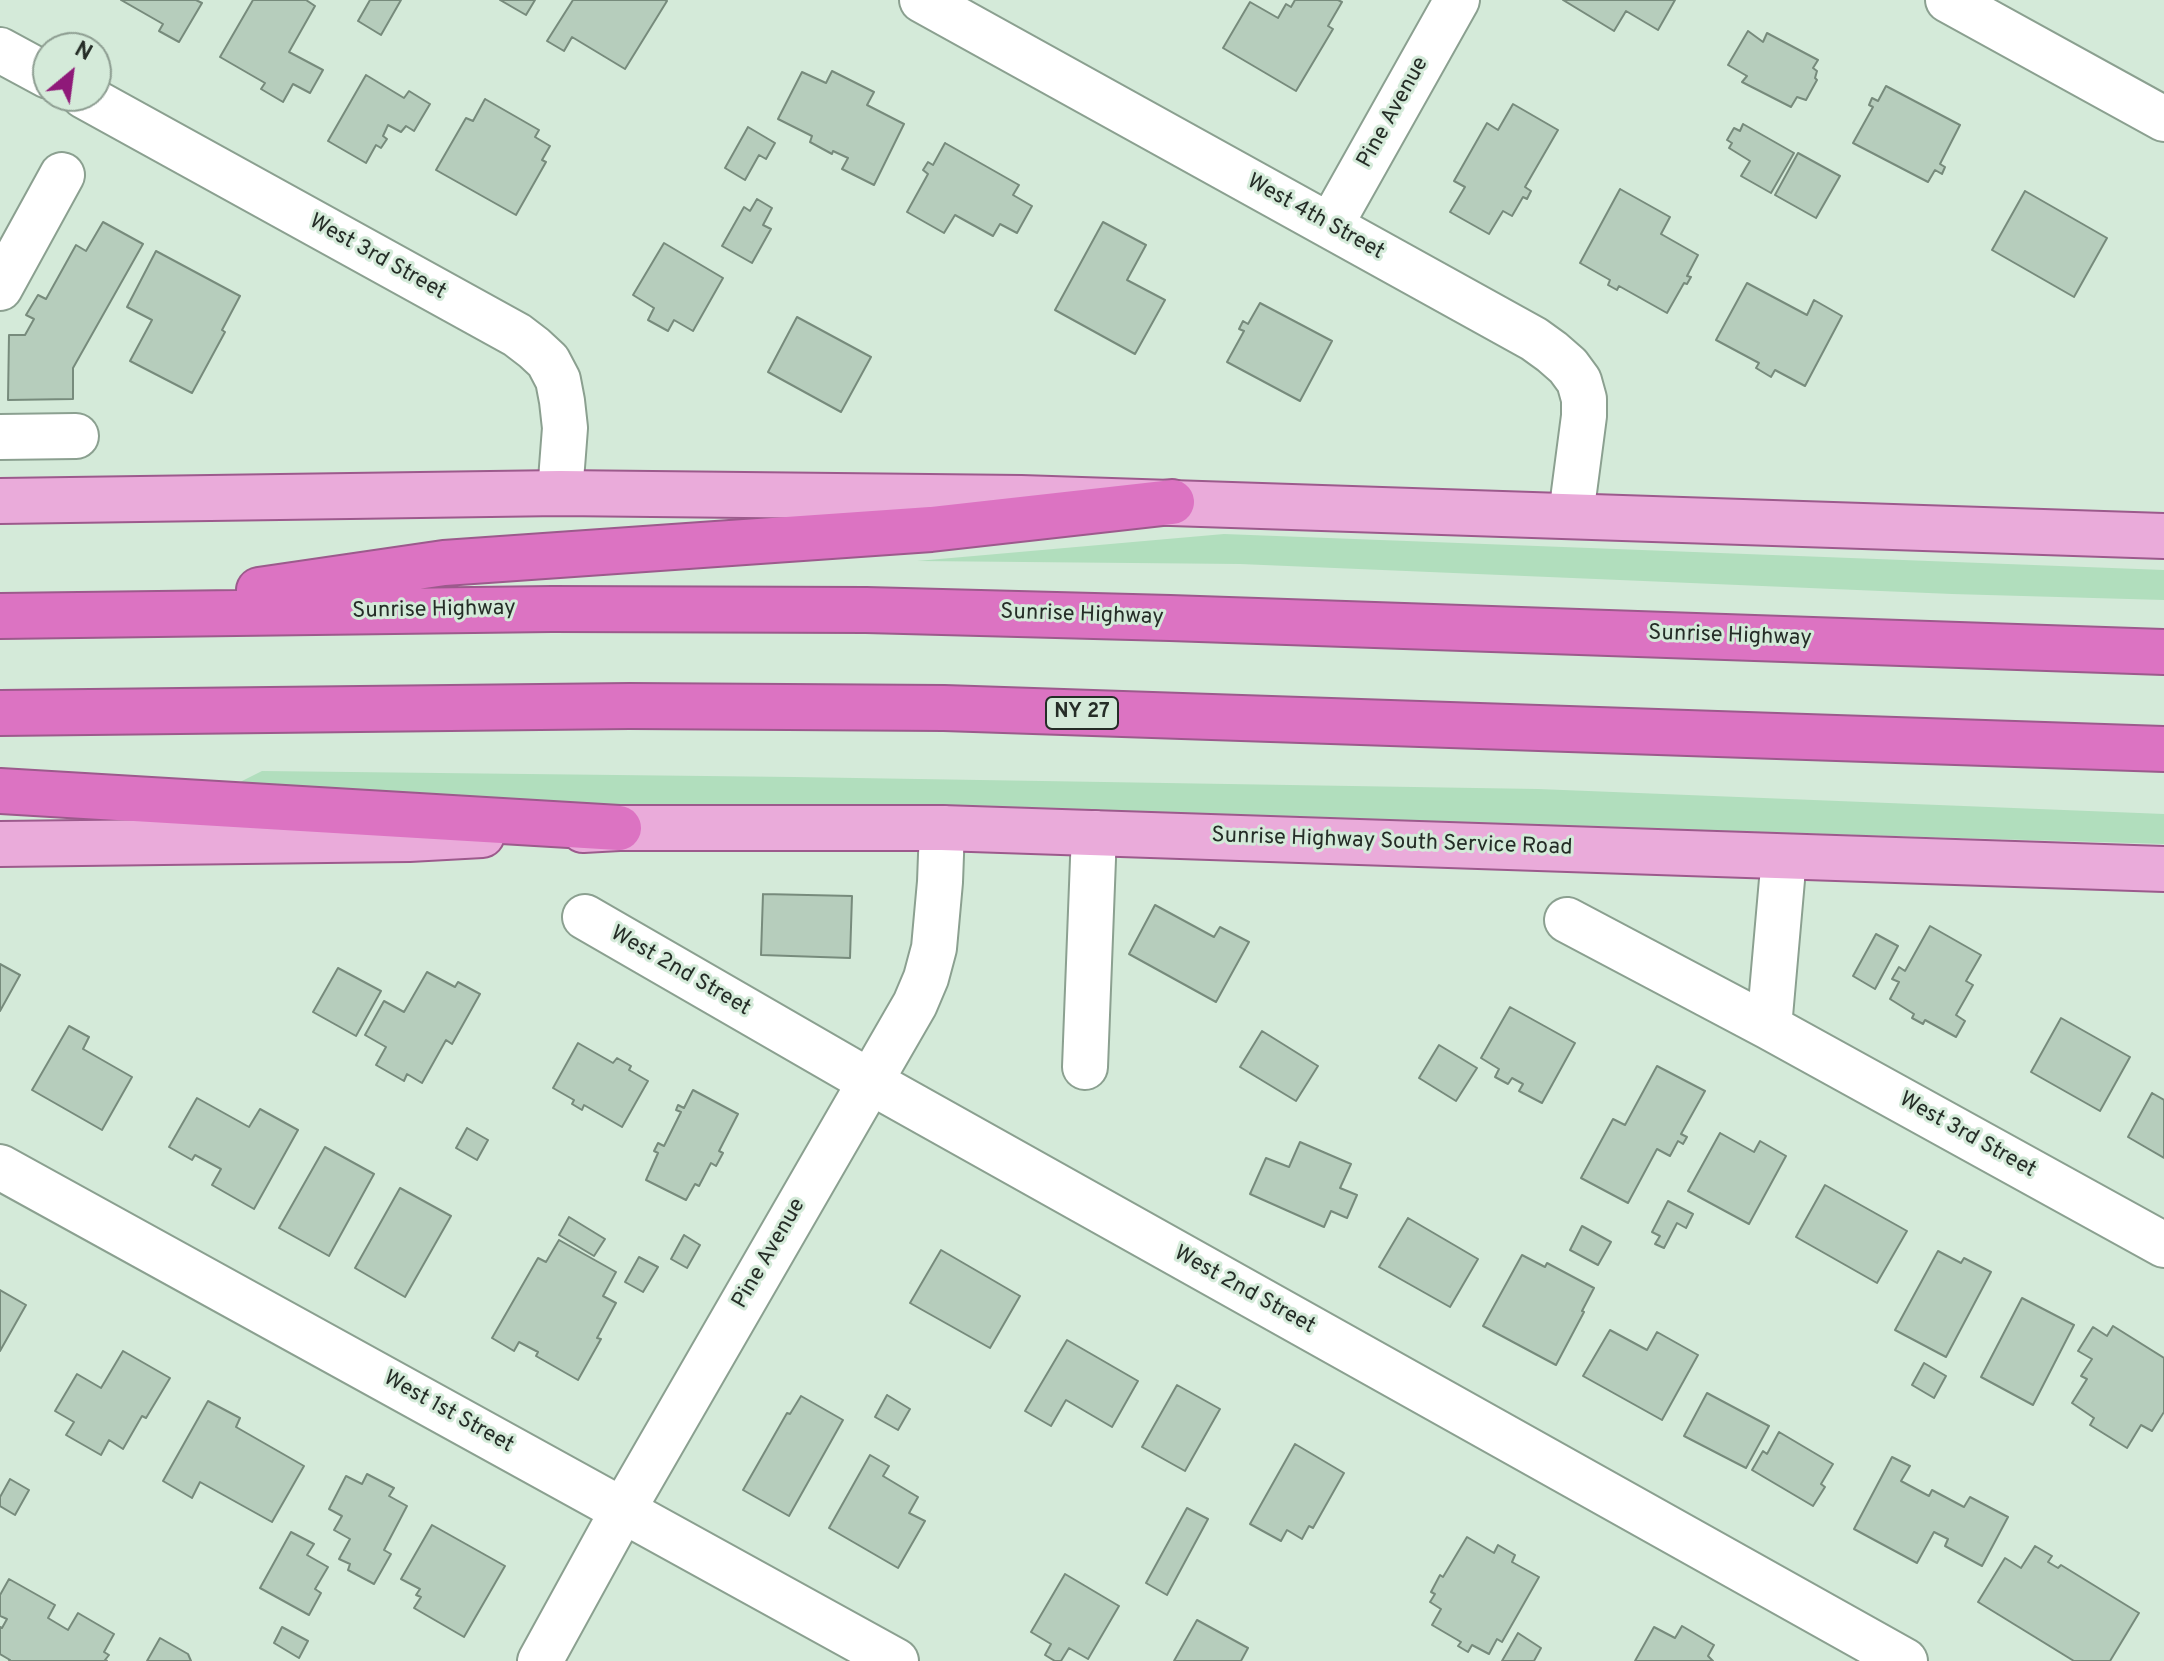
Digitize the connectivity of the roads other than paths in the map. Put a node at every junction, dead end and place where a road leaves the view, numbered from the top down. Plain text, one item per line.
1 (922, 0) edge
2 (1457, 0) edge
3 (1948, 0) edge
4 (2011, 15) edge
5 (0, 50) edge
6 (32, 67) edge
7 (112, 111) edge
8 (2164, 119) edge
9 (62, 175) dead end
10 (1330, 226) junction
11 (0, 288) edge
12 (76, 436) dead end
13 (0, 437) edge
14 (560, 493) junction
15 (0, 501) edge
16 (1172, 502) junction
17 (1571, 515) junction
18 (2164, 536) edge
19 (91, 614) junction
20 (0, 616) edge
21 (2164, 652) edge
22 (0, 713) edge
23 (2164, 749) edge
24 (0, 791) edge
25 (619, 828) junction
26 (942, 828) junction
27 (1094, 833) junction
28 (0, 844) edge
29 (1784, 857) junction
30 (2164, 869) edge
31 (585, 917) dead end
32 (1567, 920) dead end
33 (1769, 1027) junction
34 (1085, 1067) dead end
35 (869, 1081) junction
36 (0, 1167) edge
37 (2164, 1245) edge
38 (623, 1510) junction
39 (540, 1661) edge
40 (896, 1661) edge
41 (1905, 1661) edge

1 - 10 street, West 4th Street
2 - 10 street, Pine Avenue
3 - 4 street
4 - 8 street
5 - 6 street
7 - 14 street, West 3rd Street
9 - 11 street
10 - 17 street, West 4th Street
12 - 13 street
14 - 15 main road
14 - 16 main road
16 - 17 main road
16 - 19 highway
17 - 18 main road
19 - 20 highway, Sunrise Highway
19 - 21 highway, Sunrise Highway
22 - 23 highway, NY 27
24 - 25 highway
25 - 26 main road, Sunrise Highway South Service Road
25 - 28 main road
26 - 27 main road, Sunrise Highway South Service Road
26 - 35 street, Pine Avenue
27 - 29 main road, Sunrise Highway South Service Road
27 - 34 street
29 - 30 main road, Sunrise Highway South Service Road
29 - 33 street
31 - 35 street, West 2nd Street
32 - 33 street, West 3rd Street
33 - 37 street, West 3rd Street
35 - 38 street, Pine Avenue
35 - 41 street, West 2nd Street
36 - 38 street, West 1st Street
38 - 39 street, Pine Avenue
38 - 40 street, West 1st Street

